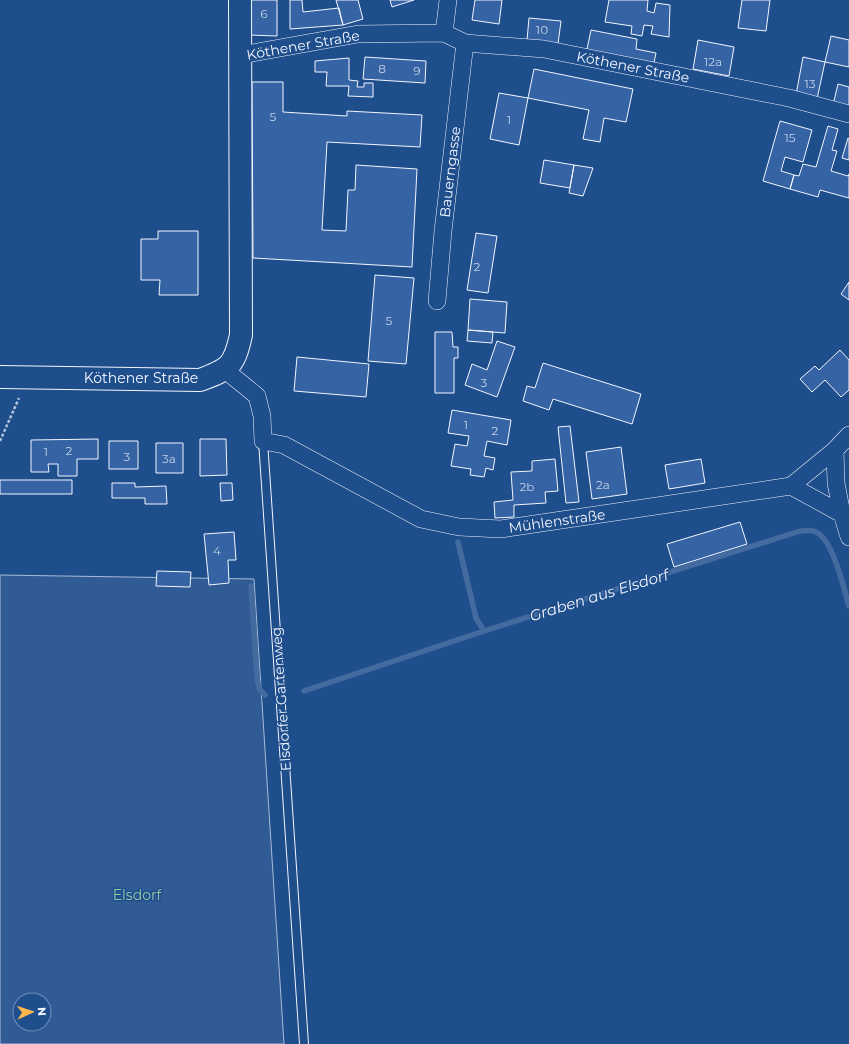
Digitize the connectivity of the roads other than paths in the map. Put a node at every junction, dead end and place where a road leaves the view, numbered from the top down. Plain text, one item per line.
1 (240, 0) edge
2 (448, 0) edge
3 (444, 33) junction
4 (465, 43) junction
5 (241, 55) junction
6 (849, 114) edge
7 (438, 300) dead end
8 (225, 370) junction
9 (0, 377) edge
10 (849, 435) edge
11 (263, 441) junction
12 (835, 450) junction
13 (791, 486) junction
14 (842, 514) junction
15 (849, 537) edge
16 (304, 1044) edge

1 - 5 street
2 - 3 street
3 - 4 street, Köthener Straße
3 - 5 street, Köthener Straße
4 - 6 street, Köthener Straße
4 - 7 street, Bauerngasse
5 - 8 street, Köthener Straße
8 - 9 street, Köthener Straße
8 - 11 street, Elsdorfer Gartenweg
10 - 12 street
11 - 13 street, Mühlenstraße
11 - 16 lane, Elsdorfer Gartenweg
12 - 13 street
12 - 14 street
13 - 14 street
14 - 15 street

